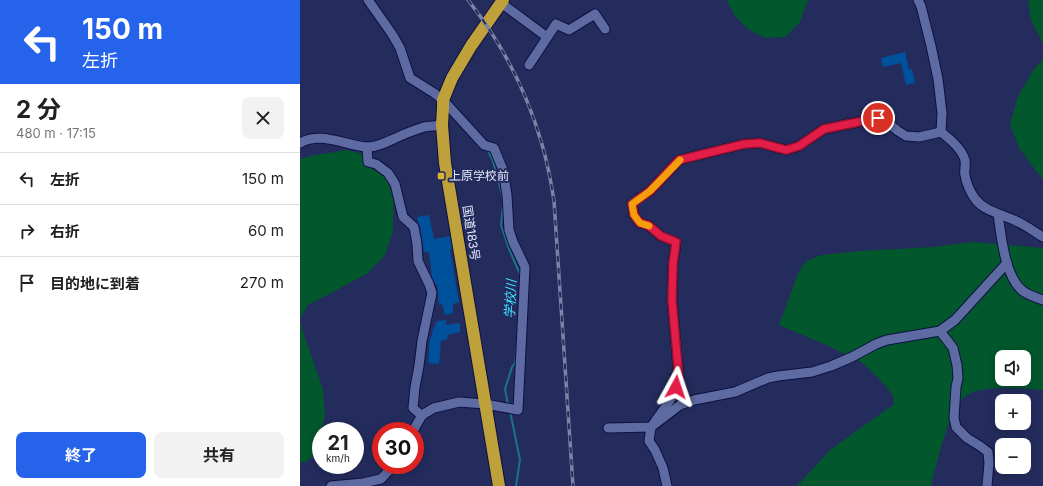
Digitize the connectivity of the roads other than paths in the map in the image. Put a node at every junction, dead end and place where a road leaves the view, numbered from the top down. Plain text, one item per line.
1 (368, 0) edge
2 (918, 0) edge
3 (502, 2) edge
4 (605, 29) dead end
5 (547, 37) junction
6 (529, 65) dead end
7 (443, 100) junction
8 (442, 125) junction
9 (941, 132) junction
10 (300, 143) edge
11 (367, 147) junction
12 (998, 214) junction
13 (1043, 237) edge
14 (1007, 263) junction
15 (1043, 300) edge
16 (940, 331) junction
17 (485, 404) junction
18 (422, 416) junction
19 (418, 422) edge
20 (651, 427) junction
21 (608, 428) dead end
22 (386, 474) edge
23 (331, 486) edge
24 (499, 486) edge
25 (667, 486) edge
26 (987, 486) edge

1 - 7 street
2 - 9 street
3 - 5 street
3 - 7 highway, 国道183号
4 - 5 street
5 - 6 street
7 - 8 highway, 国道183号
7 - 17 street
8 - 11 street
8 - 17 highway, 国道183号
9 - 12 street
9 - 20 street
10 - 11 street
11 - 18 street
12 - 13 street
12 - 14 street
14 - 15 street
14 - 16 street
16 - 20 street
16 - 26 street
17 - 18 street
17 - 24 highway, 国道183号
18 - 19 street
20 - 21 street
20 - 25 street
22 - 23 street

